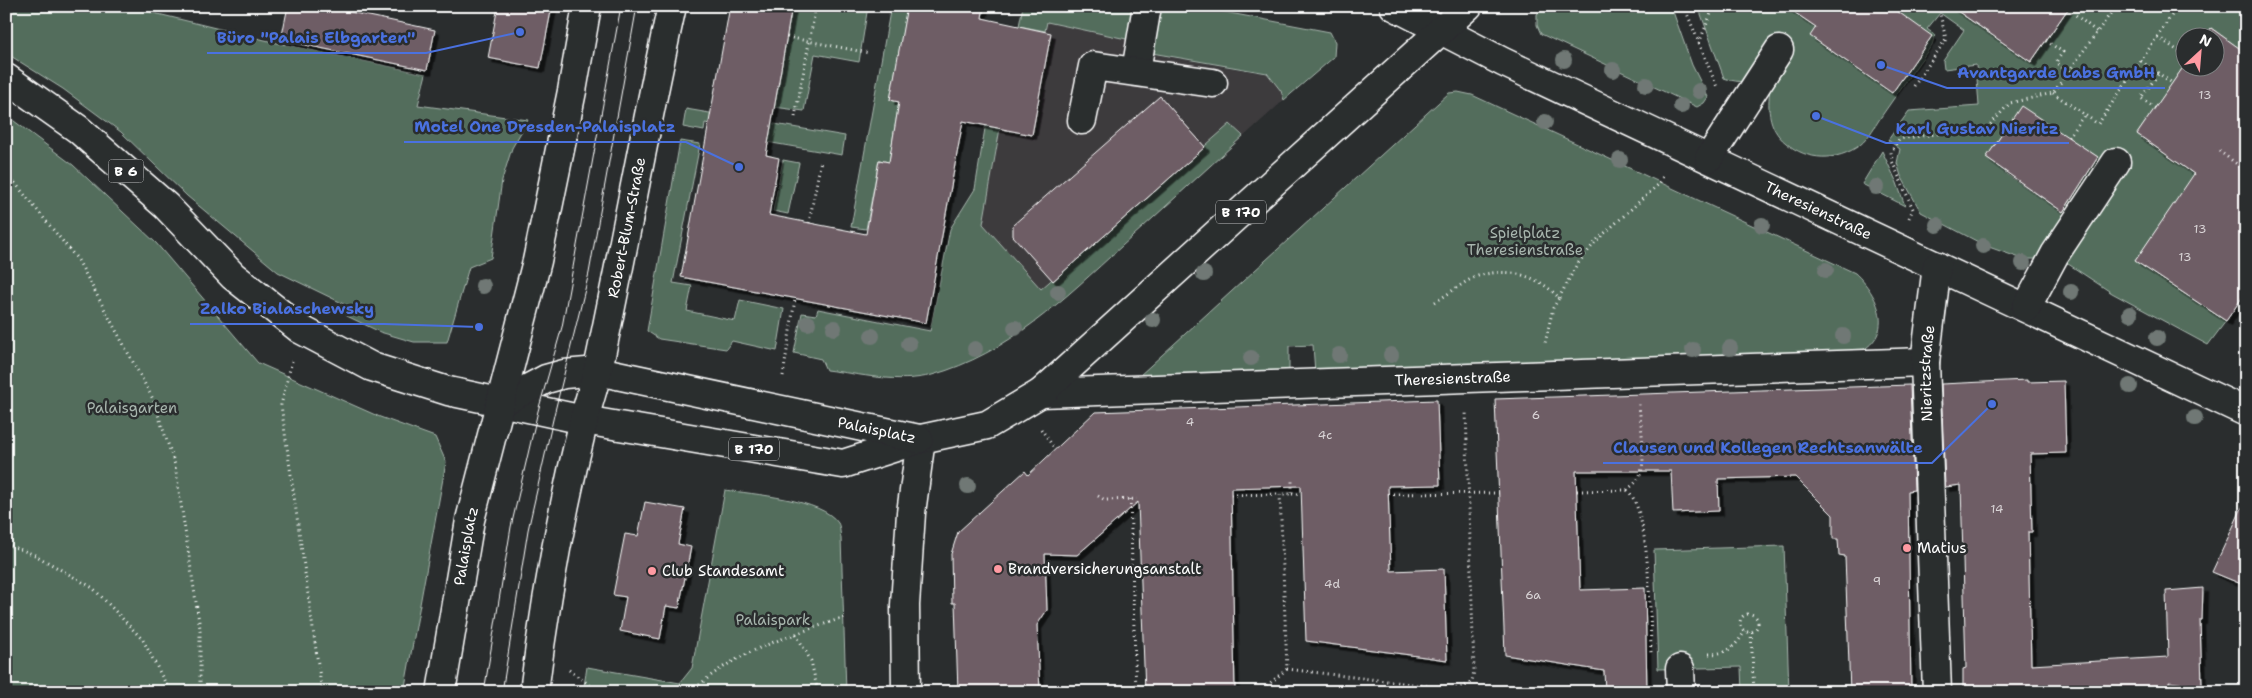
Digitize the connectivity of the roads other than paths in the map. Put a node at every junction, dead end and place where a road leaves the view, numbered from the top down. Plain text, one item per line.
1 (587, 6) edge
2 (672, 6) edge
3 (1147, 6) edge
4 (1394, 6) edge
5 (1468, 6) edge
6 (1441, 30) junction
7 (1779, 50) dead end
8 (1136, 71) junction
9 (6, 78) edge
10 (1213, 83) dead end
11 (1082, 120) dead end
12 (1709, 158) junction
13 (2116, 162) dead end
14 (1938, 266) junction
15 (2026, 308) junction
16 (1925, 362) junction
17 (598, 371) junction
18 (1041, 394) junction
19 (499, 404) junction
20 (2246, 412) edge
21 (584, 420) junction
22 (921, 439) junction
23 (441, 692) edge
24 (534, 692) edge
25 (906, 692) edge
26 (1937, 692) edge

1 - 19 main road
2 - 17 main road, Robert-Blum-Straße
3 - 8 main road
4 - 6 main road, Theresienstraße
5 - 6 main road, B 170
6 - 12 main road, Theresienstraße
6 - 18 main road, B 170
7 - 12 main road
8 - 10 main road
8 - 11 main road
9 - 19 main road, B 6
12 - 14 main road, Theresienstraße
13 - 15 main road
14 - 15 main road, Theresienstraße
14 - 16 main road, Nieritzstraße
15 - 20 main road, Theresienstraße
16 - 18 main road, Theresienstraße
16 - 26 main road, Nieritzstraße
17 - 19 main road, Palaisplatz / B 170
17 - 21 main road, Robert-Blum-Straße
17 - 22 main road, Palaisplatz / B 170
18 - 22 main road, B 170
19 - 21 main road, Palaisplatz / B 170
19 - 23 main road, Palaisplatz
21 - 22 main road, Palaisplatz / B 170
21 - 24 main road
22 - 25 main road

